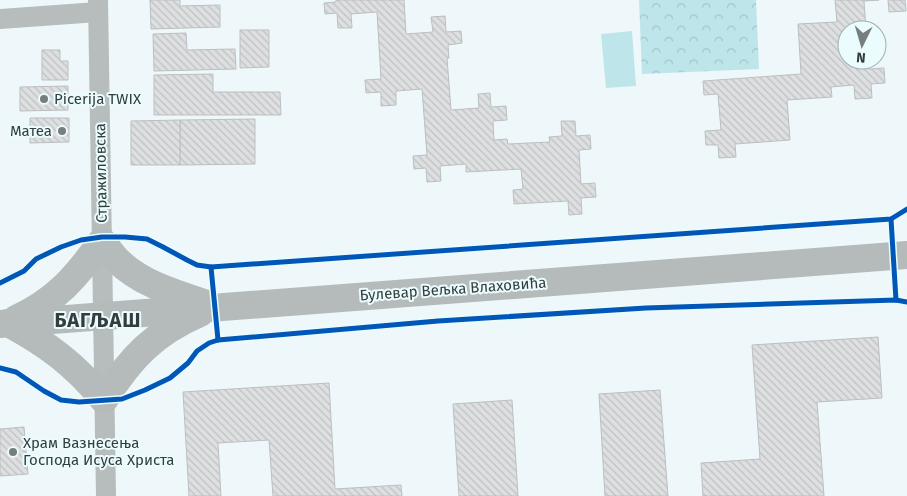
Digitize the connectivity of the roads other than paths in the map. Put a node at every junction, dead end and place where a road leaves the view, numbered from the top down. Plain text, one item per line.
1 (98, 6) edge
2 (0, 20) edge
3 (102, 241) junction
4 (905, 256) edge
5 (215, 307) junction
6 (102, 316) junction
7 (4, 323) edge
8 (104, 400) junction
9 (106, 496) edge

1 - 2 street
1 - 3 street, Стражиловска
3 - 5 main road
3 - 6 street, Стражиловска
3 - 7 main road
4 - 5 main road, Булевар Вељка Влаховића
5 - 6 main road, Булевар Вељка Влаховића
5 - 8 main road
6 - 7 main road, Булевар Вељка Влаховића
6 - 8 street, Стражиловска
7 - 8 main road
8 - 9 street, Стражиловска

